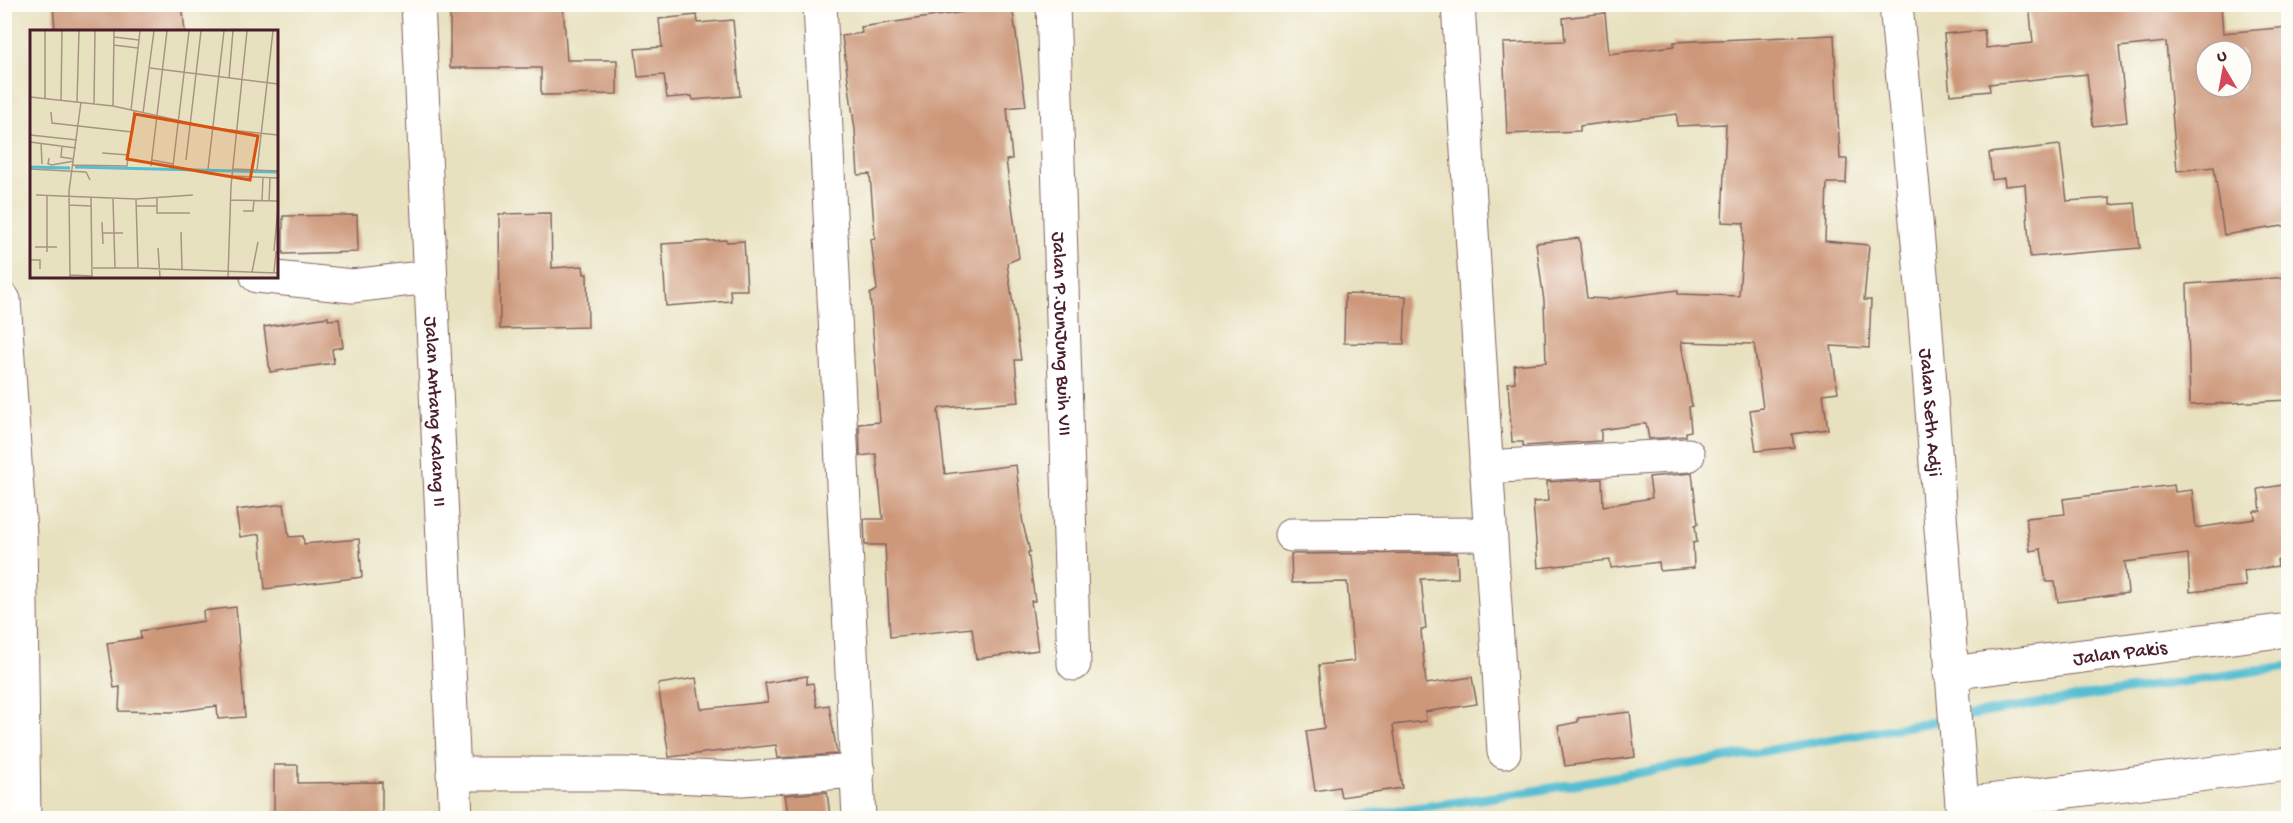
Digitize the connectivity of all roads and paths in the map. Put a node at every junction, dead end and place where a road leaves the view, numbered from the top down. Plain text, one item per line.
1 (418, 4) edge
2 (820, 4) edge
3 (1053, 4) edge
4 (1458, 4) edge
5 (1896, 4) edge
6 (429, 277) junction
7 (276, 278) edge
8 (5, 313) edge
9 (1688, 455) dead end
10 (1486, 466) junction
11 (1489, 534) junction
12 (1291, 535) dead end
13 (2289, 630) edge
14 (1074, 664) dead end
15 (1951, 678) junction
16 (13, 746) edge
17 (1504, 752) dead end
18 (2289, 764) edge
19 (858, 771) junction
20 (453, 774) junction
21 (1964, 812) edge
22 (24, 819) edge
23 (456, 819) edge
24 (860, 819) edge

1 - 6 street, Jalan Antang Kalang II
2 - 19 street
3 - 14 street, Jalan P.JunJung Buih VII
4 - 10 street
5 - 15 street, Jalan Seth Adji
6 - 7 street
6 - 20 street, Jalan Antang Kalang II
8 - 16 street
9 - 10 street
10 - 11 street
11 - 12 street
11 - 17 street
13 - 15 street, Jalan Pakis
15 - 21 street, Jalan Seth Adji
16 - 22 street
18 - 21 street
19 - 20 street
19 - 24 street
20 - 23 street, Jalan Antang Kalang II

